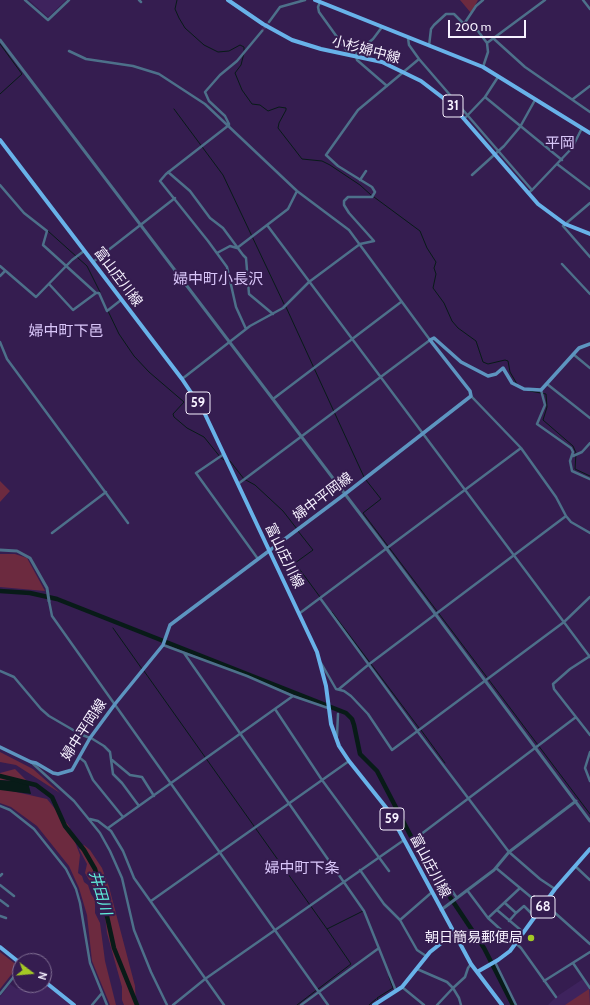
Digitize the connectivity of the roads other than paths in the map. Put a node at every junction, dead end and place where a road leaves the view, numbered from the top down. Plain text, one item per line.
1 (25, 0) edge
2 (69, 0) edge
3 (228, 0) edge
4 (305, 0) edge
5 (315, 0) edge
6 (483, 0) edge
7 (545, 0) edge
8 (583, 0) edge
9 (322, 2) edge
10 (590, 9) edge
11 (269, 22) tunnel mouth
12 (464, 24) junction
13 (382, 27) junction
14 (262, 31) tunnel mouth
15 (408, 38) junction
16 (494, 39) junction
17 (0, 40) edge
18 (487, 43) junction
19 (429, 46) junction
20 (69, 51) dead end
21 (350, 55) junction
22 (356, 56) junction
23 (418, 59) junction
24 (483, 67) junction
25 (404, 71) junction
26 (498, 77) junction
27 (388, 86) junction
28 (590, 86) edge
29 (485, 97) junction
30 (573, 99) junction
31 (535, 100) junction
32 (590, 112) edge
33 (467, 115) junction
34 (464, 119) junction
35 (229, 125) junction
36 (520, 127) junction
37 (582, 128) junction
38 (590, 133) edge
39 (0, 140) edge
40 (497, 153) junction
41 (562, 160) junction
42 (558, 164) junction
43 (366, 171) dead end
44 (168, 172) junction
45 (472, 175) dead end
46 (360, 180) junction
47 (0, 185) edge
48 (590, 189) edge
49 (532, 190) junction
50 (297, 191) junction
51 (528, 194) junction
52 (174, 198) junction
53 (590, 203) edge
54 (565, 224) junction
55 (266, 225) junction
56 (141, 226) junction
57 (590, 234) edge
58 (360, 244) junction
59 (237, 248) junction
60 (84, 251) junction
61 (217, 253) junction
62 (590, 257) edge
63 (92, 262) junction
64 (562, 264) dead end
65 (67, 265) junction
66 (0, 266) edge
67 (5, 270) junction
68 (0, 276) edge
69 (310, 282) junction
70 (49, 284) junction
71 (96, 293) junction
72 (590, 294) edge
73 (121, 300) junction
74 (401, 302) junction
75 (273, 314) junction
76 (246, 329) junction
77 (352, 338) junction
78 (430, 340) junction
79 (0, 342) edge
80 (230, 342) junction
81 (590, 344) edge
82 (573, 354) junction
83 (590, 368) edge
84 (382, 376) junction
85 (182, 379) junction
86 (547, 384) junction
87 (541, 390) junction
88 (471, 396) junction
89 (273, 399) junction
90 (590, 418) edge
91 (423, 433) junction
92 (301, 437) junction
93 (590, 443) edge
94 (521, 448) junction
95 (224, 453) junction
96 (573, 456) junction
97 (590, 479) edge
98 (238, 484) junction
99 (465, 489) junction
100 (106, 492) junction
101 (345, 494) junction
102 (566, 516) junction
103 (128, 523) dead end
104 (52, 533) dead end
105 (590, 533) edge
106 (386, 548) junction
107 (0, 550) edge
108 (269, 550) junction
109 (513, 555) junction
110 (258, 559) junction
111 (590, 597) edge
112 (320, 598) junction
113 (49, 601) joint
114 (300, 613) junction
115 (436, 614) junction
116 (564, 622) junction
117 (163, 645) junction
118 (184, 653) junction
119 (590, 656) edge
120 (319, 659) junction
121 (368, 665) junction
122 (0, 671) edge
123 (486, 681) junction
124 (339, 689) junction
125 (293, 696) junction
126 (114, 704) junction
127 (328, 705) junction
128 (275, 710) junction
129 (338, 714) dead end
130 (576, 717) junction
131 (418, 732) junction
132 (240, 735) junction
133 (590, 735) edge
134 (91, 738) junction
135 (336, 740) junction
136 (0, 748) edge
137 (536, 748) junction
138 (590, 752) edge
139 (80, 758) junction
140 (111, 760) junction
141 (349, 761) junction
142 (31, 762) junction
143 (322, 780) junction
144 (590, 782) edge
145 (172, 784) junction
146 (154, 796) junction
147 (469, 799) junction
148 (576, 801) junction
149 (289, 804) junction
150 (0, 806) edge
151 (139, 806) junction
152 (123, 818) junction
153 (89, 819) junction
154 (590, 821) edge
155 (108, 828) junction
156 (404, 840) junction
157 (590, 849) edge
158 (220, 852) junction
159 (509, 852) junction
160 (379, 858) junction
161 (575, 866) junction
162 (496, 868) junction
163 (360, 870) junction
164 (389, 871) dead end
165 (590, 880) edge
166 (344, 882) junction
167 (0, 885) edge
168 (520, 888) junction
169 (555, 889) junction
170 (467, 890) junction
171 (431, 893) junction
172 (14, 896) dead end
173 (456, 898) junction
174 (0, 900) edge
175 (151, 901) junction
176 (505, 903) junction
177 (8, 906) dead end
178 (544, 906) junction
179 (441, 910) junction
180 (497, 910) junction
181 (516, 913) junction
182 (0, 916) edge
183 (535, 917) junction
184 (6, 918) dead end
185 (488, 918) junction
186 (400, 920) junction
187 (509, 921) junction
188 (276, 931) junction
189 (524, 932) junction
190 (454, 933) junction
191 (516, 943) junction
192 (590, 944) edge
193 (0, 947) edge
194 (379, 948) junction
195 (590, 952) edge
196 (426, 956) junction
197 (12, 957) edge
198 (573, 962) junction
199 (493, 963) junction
200 (471, 964) junction
201 (417, 969) junction
202 (477, 972) junction
203 (12, 979) edge
204 (205, 979) junction
205 (544, 981) junction
206 (402, 987) junction
207 (52, 988) edge
208 (453, 988) junction
209 (590, 988) edge
210 (396, 991) junction
211 (318, 992) junction
212 (102, 993) junction
213 (0, 994) edge
214 (556, 997) dead end
215 (74, 1005) edge
216 (92, 1005) edge
217 (107, 1005) edge
218 (167, 1005) edge
219 (173, 1005) edge
220 (224, 1005) edge
221 (301, 1005) edge
222 (328, 1005) edge
223 (374, 1005) edge
224 (424, 1005) edge
225 (437, 1005) edge
226 (461, 1005) edge
227 (500, 1005) edge
228 (516, 1005) edge

1 - 2 street
3 - 21 main road, 小杉婦中線 / 31
4 - 11 street
5 - 9 main road, 小杉婦中線
6 - 12 street
7 - 16 street
8 - 10 street
9 - 13 main road, 小杉婦中線
9 - 21 street
12 - 18 street
12 - 19 street
13 - 15 main road, 小杉婦中線
13 - 22 street
14 - 35 street
15 - 19 main road, 小杉婦中線
15 - 23 street
16 - 18 street
16 - 30 street
17 - 56 street
18 - 24 street
19 - 24 main road, 小杉婦中線
20 - 35 street
21 - 22 main road, 小杉婦中線 / 31
22 - 25 main road, 小杉婦中線 / 31
22 - 27 street
23 - 25 street
23 - 33 street
24 - 26 main road, 小杉婦中線
25 - 27 street
25 - 34 main road, 小杉婦中線 / 31
26 - 29 street
26 - 31 main road, 小杉婦中線
27 - 46 street
28 - 30 street
29 - 33 street
29 - 36 street
30 - 32 street
31 - 36 street
31 - 37 main road, 小杉婦中線
33 - 34 street
33 - 40 street
34 - 40 main road, 小杉婦中線 / 31
35 - 44 street
35 - 50 street
36 - 40 street
36 - 41 street
37 - 38 main road, 小杉婦中線
37 - 41 street
39 - 60 main road, 富山庄川線 / 59
40 - 45 street
40 - 49 street
40 - 51 main road, 小杉婦中線 / 31
41 - 42 street
42 - 48 street
42 - 49 street
43 - 46 street
44 - 52 street
44 - 59 street
46 - 58 street
47 - 65 street
49 - 51 street
50 - 55 street
50 - 58 street
51 - 54 main road, 小杉婦中線 / 31
52 - 56 street
52 - 61 street
53 - 54 street
54 - 57 main road, 小杉婦中線 / 31
54 - 62 street
55 - 59 street
55 - 69 street
56 - 63 street
56 - 80 street
58 - 69 street
58 - 74 street
59 - 61 street
59 - 75 street
60 - 63 main road, 富山庄川線 / 59
60 - 65 street
61 - 76 street
63 - 73 main road, 富山庄川線 / 59
64 - 72 street
65 - 70 street
65 - 71 street
66 - 67 street
67 - 68 street
67 - 70 street
69 - 75 street
69 - 77 street
70 - 71 street
71 - 73 street
73 - 85 main road, 富山庄川線 / 59
74 - 77 street
74 - 78 street
75 - 76 street
76 - 80 street
77 - 84 street
77 - 89 street
78 - 84 street
78 - 87 main road
78 - 88 main road
79 - 100 street
80 - 85 street
80 - 89 street
81 - 82 main road
82 - 83 street
82 - 86 main road
84 - 91 street
84 - 92 street
85 - 95 main road, 富山庄川線 / 59
86 - 87 main road
86 - 90 street
87 - 96 street
88 - 91 main road, 婦中平岡線
88 - 94 street
89 - 92 street
91 - 99 street
91 - 101 main road, 婦中平岡線
92 - 98 street
92 - 101 street
93 - 96 street
94 - 99 street
94 - 102 street
95 - 98 main road, 富山庄川線 / 59
95 - 110 street
96 - 97 street
98 - 108 main road, 富山庄川線 / 59
99 - 106 street
99 - 109 street
100 - 103 street
100 - 104 street
101 - 106 street
101 - 108 main road, 婦中平岡線
102 - 105 street
102 - 109 street
106 - 112 street
106 - 115 street
107 - 113 street
108 - 110 main road, 婦中平岡線
108 - 114 main road, 富山庄川線 / 59
109 - 115 street
109 - 116 street
110 - 117 main road, 婦中平岡線
111 - 116 street
112 - 114 street
112 - 121 street
113 - 126 street
114 - 120 main road, 富山庄川線 / 59
115 - 121 street
115 - 123 street
116 - 119 street
116 - 123 street
117 - 118 street
117 - 126 main road, 婦中平岡線
118 - 125 street
118 - 132 street
119 - 130 street
120 - 124 street
120 - 127 main road, 富山庄川線 / 59
121 - 124 street
121 - 131 street
122 - 134 street
123 - 131 street
123 - 137 street
124 - 131 street
125 - 127 street
125 - 128 street
126 - 134 main road, 婦中平岡線
126 - 145 street
127 - 135 main road, 富山庄川線 / 59
128 - 132 street
128 - 143 street
129 - 135 street
130 - 133 street
130 - 137 street
131 - 147 street
132 - 145 street
132 - 149 street
134 - 139 main road, 婦中平岡線
134 - 140 street
135 - 141 main road, 富山庄川線 / 59
136 - 142 main road, 婦中平岡線
137 - 147 street
137 - 148 street
138 - 144 street
139 - 142 main road, 婦中平岡線
139 - 152 street
140 - 146 street
140 - 151 street
141 - 143 street
141 - 156 main road, 富山庄川線 / 59
142 - 153 street
143 - 149 street
143 - 160 street
145 - 146 street
145 - 158 street
146 - 151 street
147 - 159 street
147 - 173 street
148 - 154 street
148 - 159 street
149 - 158 street
149 - 166 street
150 - 212 street
151 - 152 street
152 - 155 street
153 - 155 street
153 - 218 street
155 - 175 street
156 - 160 street
156 - 171 main road, 富山庄川線 / 59
157 - 161 main road, 68
158 - 175 street
158 - 188 street
159 - 162 street
159 - 169 street
160 - 163 street
160 - 164 street
161 - 165 street
161 - 169 main road, 68
162 - 168 street
162 - 170 street
163 - 166 street
163 - 186 street
166 - 188 street
166 - 194 street
167 - 172 street
168 - 176 street
168 - 178 street
169 - 178 main road, 68
170 - 173 street
170 - 185 street
171 - 179 main road, 富山庄川線 / 59
171 - 186 street
173 - 179 street
174 - 177 street
175 - 204 street
176 - 180 street
176 - 181 street
178 - 183 main road, 68
178 - 192 street
179 - 190 main road, 富山庄川線 / 59
180 - 185 street
180 - 187 street
181 - 183 street
181 - 187 street
182 - 184 street
183 - 189 main road, 68
185 - 191 street
186 - 196 street
187 - 189 street
188 - 204 street
188 - 211 street
189 - 191 main road, 68
190 - 196 main road
190 - 200 main road, 富山庄川線 / 59
191 - 199 main road, 68
191 - 205 street
193 - 197 main road
194 - 210 street
194 - 211 street
195 - 198 street
196 - 201 main road
198 - 205 street
198 - 209 street
199 - 202 main road, 68
199 - 228 street
200 - 202 main road, 富山庄川線 / 59
200 - 208 street
201 - 206 main road
201 - 208 street
202 - 227 main road, 富山庄川線 / 59
203 - 213 street
204 - 219 street
204 - 220 street
205 - 214 street
206 - 210 main road
206 - 224 street
207 - 215 main road
208 - 225 street
208 - 226 street
210 - 223 main road
211 - 221 street
211 - 222 street
212 - 216 street
212 - 217 street

